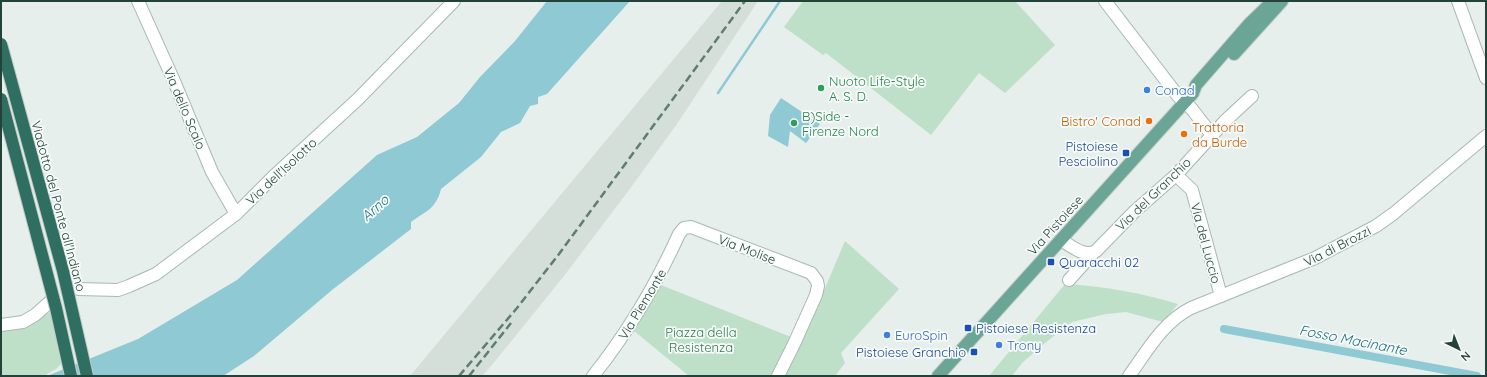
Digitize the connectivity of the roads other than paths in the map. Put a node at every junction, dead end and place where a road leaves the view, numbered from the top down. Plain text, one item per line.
1 (138, 1) edge
2 (454, 1) edge
3 (1105, 1) edge
4 (1273, 1) edge
5 (1282, 1) edge
6 (1458, 1) edge
7 (1, 44) edge
8 (1486, 78) edge
9 (1193, 93) junction
10 (1252, 96) dead end
11 (1, 98) edge
12 (1185, 102) junction
13 (1212, 135) junction
14 (1486, 136) edge
15 (1176, 175) junction
16 (236, 214) junction
17 (684, 228) joint
18 (1061, 240) junction
19 (1093, 253) junction
20 (1069, 280) dead end
21 (78, 289) dead end
22 (1220, 296) junction
23 (52, 300) dead end
24 (1, 325) edge
25 (71, 376) edge
26 (87, 376) edge
27 (593, 376) edge
28 (778, 376) edge
29 (938, 376) edge
30 (1129, 376) edge

1 - 16 street, Via dello Scalo
2 - 16 street, Via dell'Isolotto
3 - 12 street
4 - 9 main road, Via Pistoiese
5 - 9 main road, Via Pistoiese
6 - 8 street
7 - 26 highway, Viadotto del Ponte all'Indiano, bridge
9 - 12 main road, Via Pistoiese
10 - 13 street, Via del Granchio
11 - 25 highway, bridge
12 - 13 street
12 - 18 main road, Via Pistoiese
13 - 15 street, Via del Granchio
14 - 22 street, Via di Brozzi
15 - 19 street, Via del Granchio
15 - 22 street, Via del Luccio
16 - 21 street, Via dell'Isolotto
17 - 27 street, Via Piemonte
17 - 28 street, Via Molise
18 - 19 street
18 - 29 main road, Via Pistoiese
19 - 20 street, Via del Granchio
22 - 30 street, Via di Brozzi
23 - 24 street

